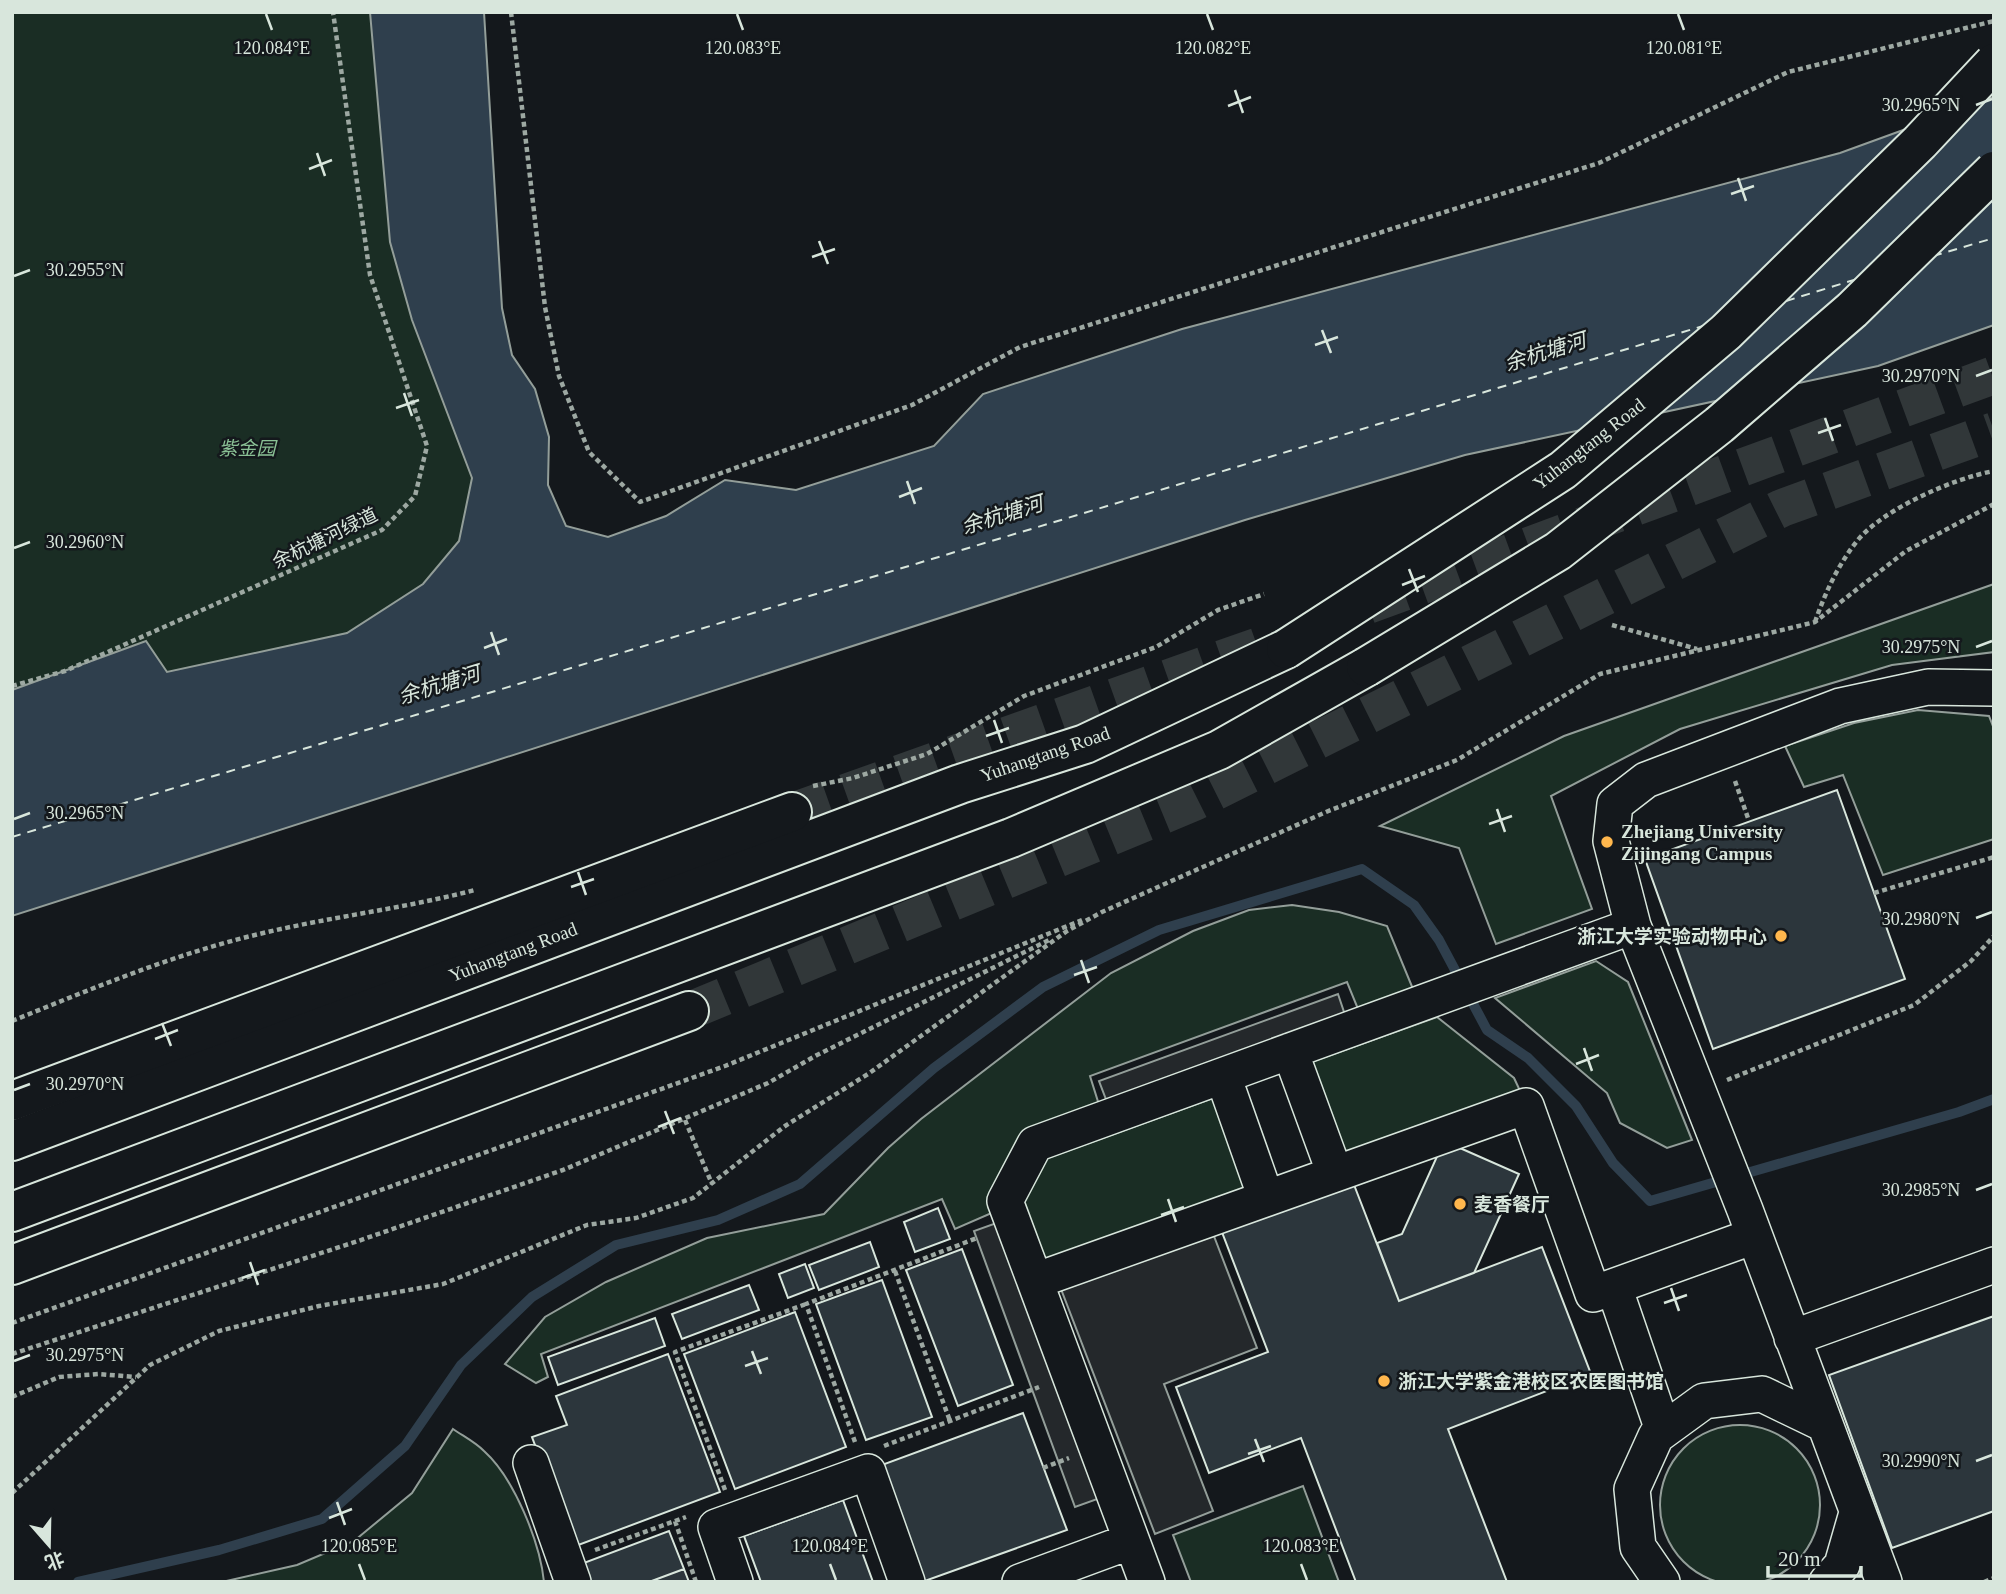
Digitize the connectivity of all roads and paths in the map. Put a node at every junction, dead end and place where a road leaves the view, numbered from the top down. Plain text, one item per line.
1 (333, 12) edge
2 (510, 12) edge
3 (1994, 21) edge
4 (1994, 63) edge
5 (1994, 171) edge
6 (1994, 471) edge
7 (1994, 504) edge
8 (1264, 594) dead end
9 (1815, 622) junction
10 (1612, 625) dead end
11 (1698, 650) junction
12 (12, 686) edge
13 (1994, 688) edge
14 (1725, 750) junction
15 (798, 800) joint
16 (1749, 821) dead end
17 (1994, 856) edge
18 (480, 888) dead end
19 (1874, 893) dead end
20 (1102, 912) junction
21 (1633, 926) junction
22 (1067, 931) junction
23 (1994, 936) edge
24 (689, 1011) tunnel mouth
25 (12, 1021) edge
26 (1290, 1051) junction
27 (1223, 1076) junction
28 (12, 1101) edge
29 (1703, 1101) junction
30 (685, 1120) junction
31 (12, 1141) edge
32 (1335, 1174) junction
33 (712, 1184) junction
34 (1266, 1198) junction
35 (12, 1212) edge
36 (1749, 1223) junction
37 (977, 1238) dead end
38 (12, 1265) edge
39 (1994, 1265) edge
40 (894, 1270) junction
41 (1035, 1281) junction
42 (1614, 1287) junction
43 (806, 1304) junction
44 (12, 1323) edge
45 (1792, 1338) junction
46 (12, 1354) edge
47 (1070, 1375) junction
48 (138, 1377) junction
49 (12, 1398) edge
50 (950, 1421) junction
51 (1824, 1424) junction
52 (1663, 1430) junction
53 (871, 1451) dead end
54 (859, 1455) dead end
55 (531, 1463) dead end
56 (12, 1493) edge
57 (696, 1513) dead end
58 (1857, 1513) junction
59 (736, 1520) junction
60 (675, 1521) junction
61 (1131, 1541) junction
62 (570, 1571) edge
63 (1994, 1578) edge
64 (696, 1582) edge
65 (735, 1582) edge
66 (907, 1582) edge
67 (1020, 1582) edge
68 (1147, 1582) edge
69 (1662, 1582) edge
70 (1827, 1582) edge
71 (1884, 1582) edge
72 (1984, 1582) edge

1 - 12 path, 余杭塘河绿道
2 - 3 path
4 - 31 main road, Yuhangtang Road, bridge
5 - 35 main road, bridge
6 - 9 path
7 - 9 path
8 - 15 path
9 - 11 path
10 - 11 path
11 - 20 path
13 - 14 lane
14 - 16 path
14 - 21 lane
15 - 28 main road
17 - 19 path
18 - 25 path
20 - 22 path
20 - 44 path
21 - 26 lane
21 - 29 lane
22 - 30 path
22 - 33 path
23 - 29 path
24 - 38 main road
26 - 27 lane
26 - 32 lane
27 - 34 lane
27 - 41 lane
29 - 36 lane
30 - 33 path
30 - 46 path
32 - 34 lane
32 - 42 lane
33 - 48 path
34 - 41 lane
36 - 42 lane
36 - 45 lane
37 - 40 path
39 - 45 lane
40 - 43 path
40 - 50 path
41 - 47 lane
42 - 52 lane
43 - 54 path
43 - 59 path
45 - 51 lane
47 - 50 path
47 - 61 lane
48 - 49 path
48 - 56 path
50 - 53 path
51 - 52 lane
51 - 58 lane
52 - 69 lane
55 - 62 lane
57 - 60 path
58 - 70 lane
58 - 71 lane
59 - 65 lane
59 - 66 lane
60 - 62 path
60 - 64 path
61 - 67 lane
61 - 68 lane
63 - 72 path

